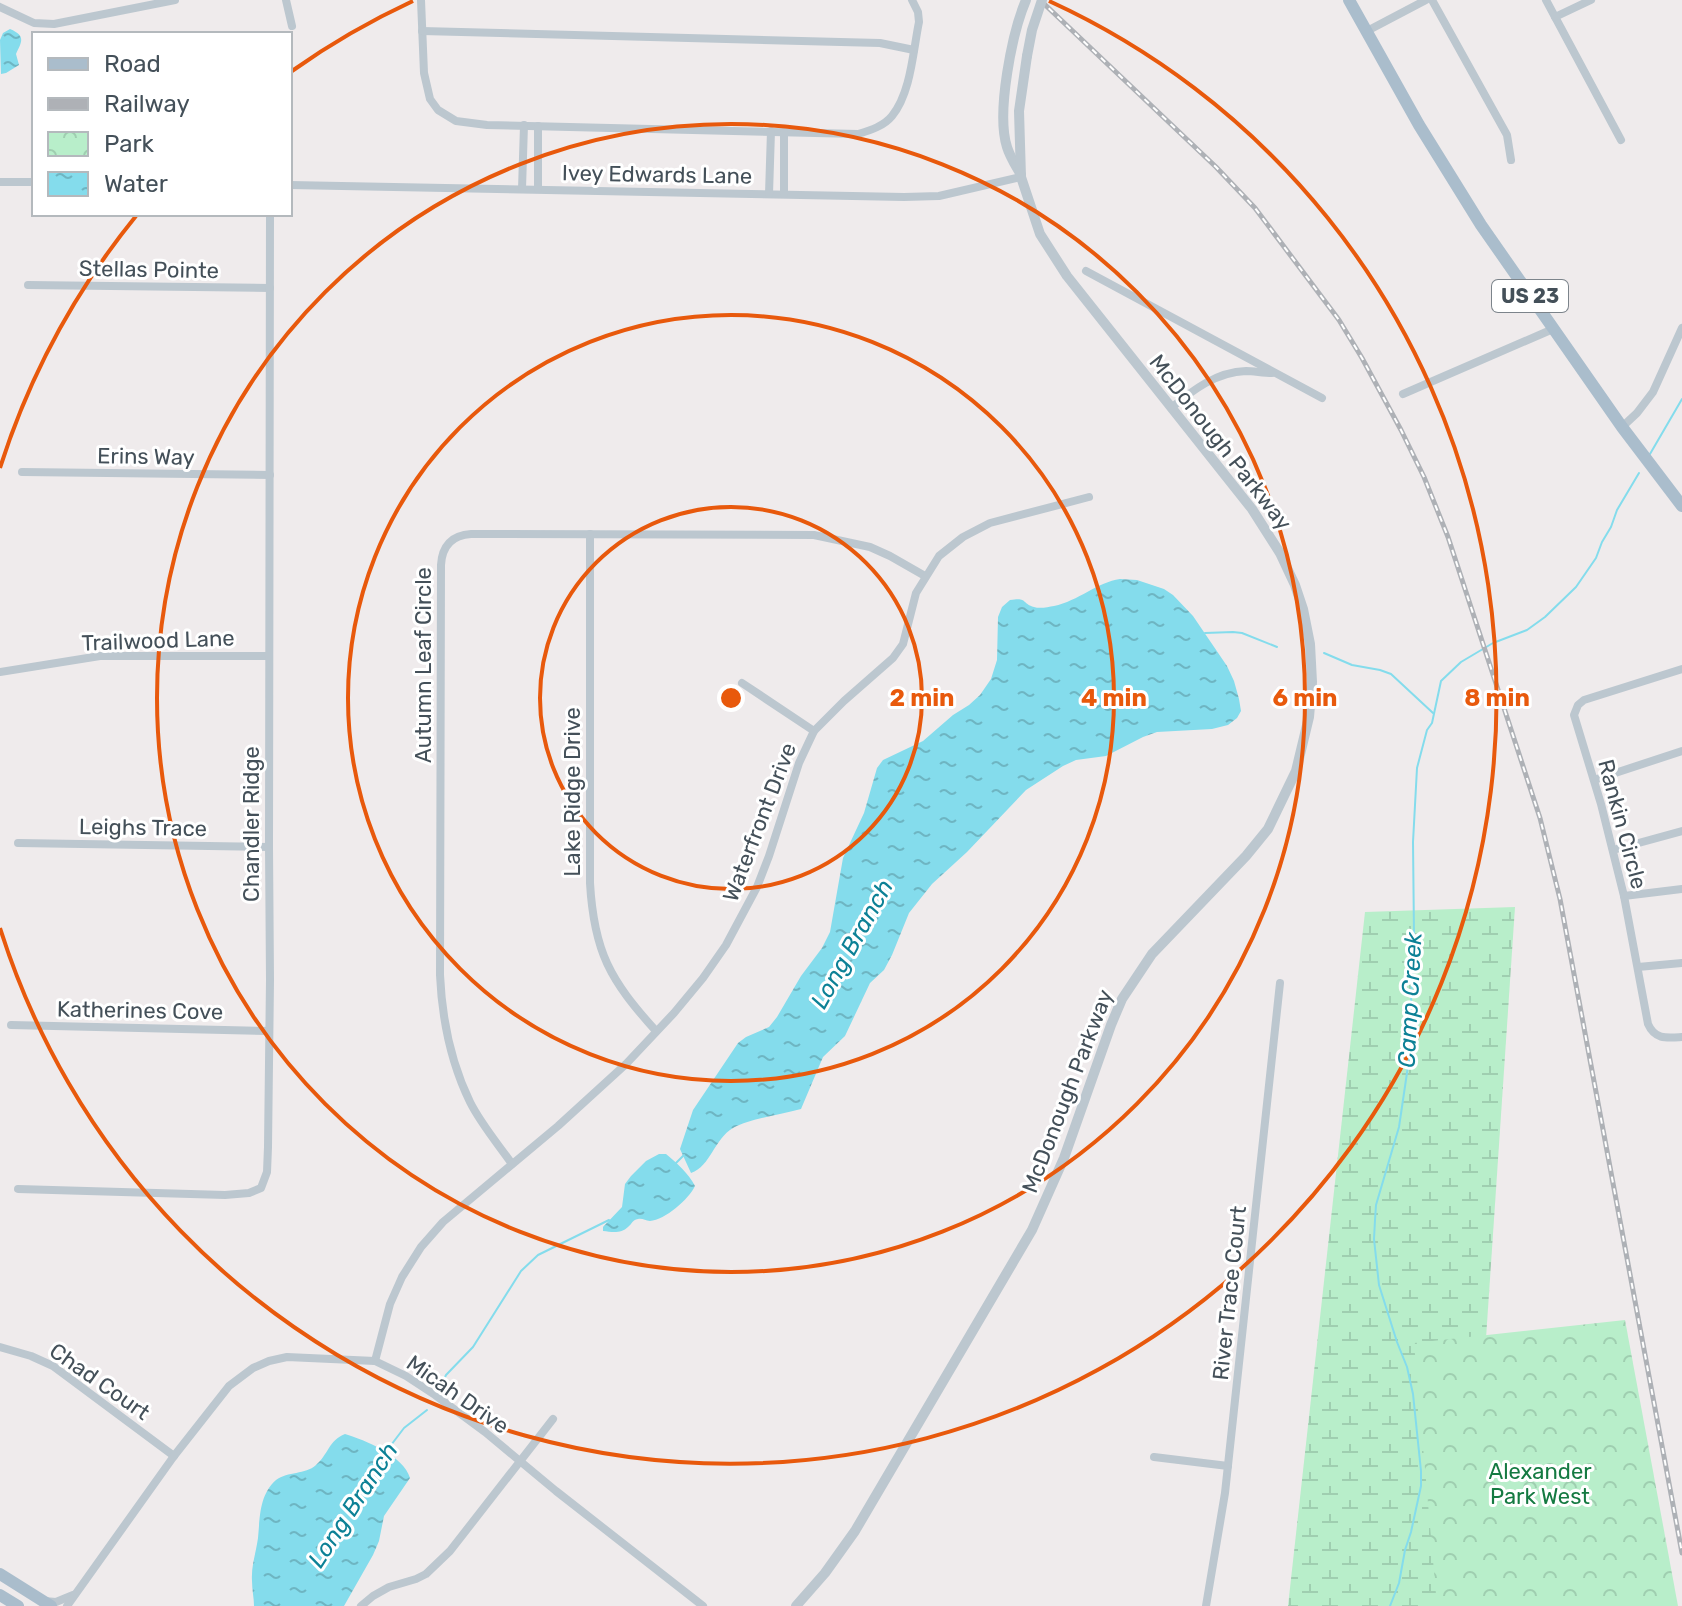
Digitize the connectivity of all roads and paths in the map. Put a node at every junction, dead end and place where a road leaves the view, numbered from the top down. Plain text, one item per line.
1 (175, 0) edge
2 (286, 0) edge
3 (421, 0) edge
4 (912, 0) edge
5 (1026, 0) edge
6 (1042, 0) edge
7 (1349, 0) edge
8 (1429, 0) edge
9 (1546, 0) edge
10 (1591, 0) edge
11 (0, 7) edge
12 (1555, 17) junction
13 (292, 26) dead end
14 (422, 31) junction
15 (1367, 31) junction
16 (914, 50) junction
17 (438, 110) junction
18 (429, 116) dead end
19 (524, 125) junction
20 (538, 126) junction
21 (771, 131) junction
22 (784, 132) junction
23 (1621, 140) dead end
24 (1511, 160) dead end
25 (1021, 177) junction
26 (0, 182) edge
27 (32, 182) edge
28 (292, 185) edge
29 (522, 189) junction
30 (538, 189) junction
31 (769, 194) junction
32 (784, 194) junction
33 (270, 216) edge
34 (1086, 271) dead end
35 (28, 285) dead end
36 (270, 288) junction
37 (1682, 328) edge
38 (1553, 329) junction
39 (1276, 374) junction
40 (1403, 394) dead end
41 (1322, 398) dead end
42 (1171, 408) junction
43 (1622, 427) junction
44 (22, 472) dead end
45 (270, 475) junction
46 (1089, 497) dead end
47 (1682, 506) edge
48 (590, 534) junction
49 (925, 576) junction
50 (269, 656) junction
51 (1682, 669) edge
52 (0, 672) edge
53 (742, 683) dead end
54 (814, 731) junction
55 (1682, 751) edge
56 (1594, 780) junction
57 (1682, 831) edge
58 (18, 843) dead end
59 (269, 847) junction
60 (1613, 850) junction
61 (1682, 889) edge
62 (1624, 896) junction
63 (1682, 963) edge
64 (1638, 967) junction
65 (1280, 983) dead end
66 (11, 1025) dead end
67 (269, 1031) junction
68 (656, 1031) junction
69 (1682, 1037) edge
70 (512, 1164) junction
71 (18, 1189) dead end
72 (0, 1347) edge
73 (375, 1361) junction
74 (553, 1419) dead end
75 (174, 1456) junction
76 (1154, 1457) dead end
77 (519, 1461) junction
78 (1228, 1466) junction
79 (0, 1574) edge
80 (77, 1592) junction
81 (0, 1595) edge
82 (46, 1603) edge
83 (18, 1606) edge
84 (67, 1606) edge
85 (361, 1606) edge
86 (703, 1606) edge
87 (796, 1606) edge
88 (1206, 1606) edge

1 - 11 street
2 - 13 street
3 - 14 street
4 - 16 street
5 - 25 street
6 - 25 street, McDonough Parkway, bridge
7 - 15 main road, US 23
8 - 15 street
8 - 24 street
9 - 12 street
10 - 12 street
12 - 23 street
14 - 16 street
14 - 17 street
15 - 38 main road, US 23
16 - 22 street
17 - 18 street
17 - 19 street
19 - 20 street
19 - 29 street
20 - 21 street
20 - 30 street
21 - 22 street
21 - 31 street
22 - 32 street
25 - 32 street, Ivey Edwards Lane
25 - 42 street, McDonough Parkway
26 - 27 street
28 - 29 street, Ivey Edwards Lane
29 - 30 street, Ivey Edwards Lane
30 - 31 street, Ivey Edwards Lane
31 - 32 street, Ivey Edwards Lane
33 - 36 street, Chandler Ridge
34 - 39 street
35 - 36 street, Stellas Pointe
36 - 45 street, Chandler Ridge
37 - 43 street
38 - 40 street
38 - 43 main road, US 23
39 - 41 street
39 - 42 street
42 - 87 street, McDonough Parkway
43 - 47 main road, US 23
44 - 45 street, Erins Way
45 - 50 street, Chandler Ridge
46 - 49 street, Waterfront Drive
48 - 49 street, Autumn Leaf Circle
48 - 68 street, Lake Ridge Drive
48 - 70 street, Autumn Leaf Circle
49 - 54 street, Waterfront Drive
50 - 52 street, Trailwood Lane
50 - 59 street, Chandler Ridge
51 - 56 street, Rankin Circle
53 - 54 street
54 - 68 street, Waterfront Drive
55 - 56 street
56 - 60 street, Rankin Circle
57 - 60 street
58 - 59 street, Leighs Trace
59 - 67 street, Chandler Ridge
60 - 62 street, Rankin Circle
61 - 62 street
62 - 64 street, Rankin Circle
63 - 64 street
64 - 69 street, Rankin Circle
65 - 78 street, River Trace Court
66 - 67 street, Katherines Cove
67 - 71 street, Chandler Ridge
68 - 70 street, Waterfront Drive
70 - 73 street, Waterfront Drive
72 - 75 street, Chad Court
73 - 75 street, Micah Drive
73 - 77 street, Micah Drive
74 - 77 street
75 - 80 street, Micah Drive
76 - 78 street
77 - 85 street
77 - 86 street, Micah Drive
78 - 88 street, River Trace Court
79 - 82 main road
80 - 82 street
80 - 84 street, Micah Drive
81 - 83 main road

